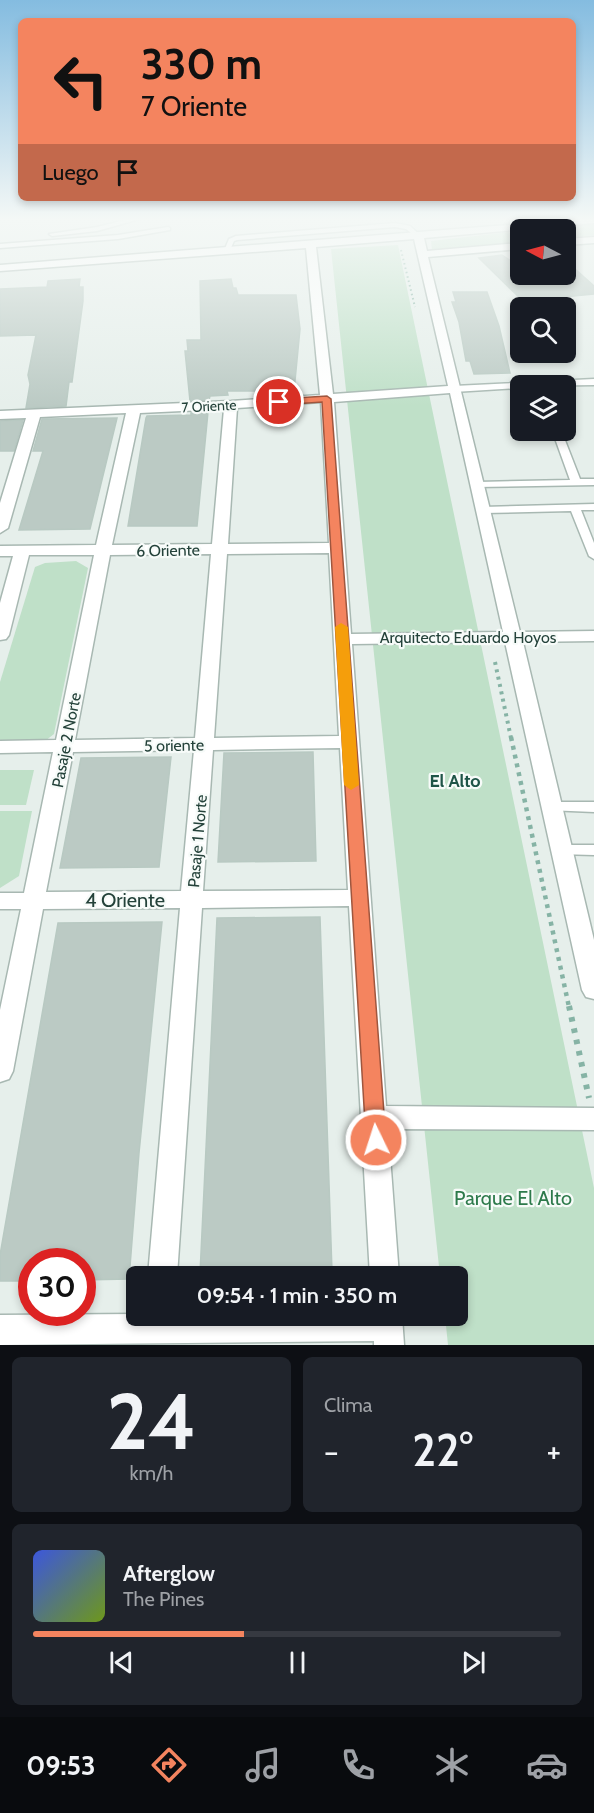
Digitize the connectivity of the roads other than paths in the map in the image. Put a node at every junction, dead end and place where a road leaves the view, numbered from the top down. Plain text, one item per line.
1 (315, 281) edge
2 (428, 281) edge
3 (594, 382) edge
4 (454, 389) junction
5 (327, 399) junction
6 (231, 405) junction
7 (134, 409) junction
8 (34, 414) junction
9 (0, 415) edge
10 (560, 441) edge
11 (576, 482) junction
12 (594, 482) edge
13 (478, 485) junction
14 (594, 507) edge
15 (575, 508) junction
16 (483, 510) junction
17 (0, 528) edge
18 (336, 548) junction
19 (220, 549) junction
20 (103, 550) junction
21 (0, 551) edge
22 (22, 551) junction
23 (594, 556) edge
24 (0, 635) edge
25 (594, 636) edge
26 (513, 637) junction
27 (342, 639) junction
28 (349, 742) junction
29 (204, 744) junction
30 (65, 746) junction
31 (0, 747) edge
32 (552, 807) junction
33 (594, 807) edge
34 (562, 850) junction
35 (594, 850) edge
36 (358, 898) junction
37 (192, 900) junction
38 (0, 901) edge
39 (34, 901) junction
40 (594, 990) edge
41 (0, 1071) edge
42 (374, 1117) junction
43 (594, 1119) edge
44 (163, 1266) edge
45 (383, 1266) edge
46 (388, 1329) edge
47 (0, 1330) edge
48 (158, 1330) edge

1 - 5 street
2 - 4 street
3 - 4 lane
4 - 5 street, 7 Oriente
4 - 13 street
5 - 6 street, 7 Oriente
5 - 18 street
6 - 7 street, 7 Oriente
6 - 19 street, Pasaje 1 Norte
7 - 8 street, 7 Oriente
7 - 20 street, Pasaje 2 Norte
8 - 9 street, 7 Oriente
8 - 17 street
10 - 11 lane
11 - 12 lane
11 - 13 lane
13 - 16 street
14 - 15 lane
15 - 16 lane
15 - 23 lane
16 - 26 street
18 - 19 street, 6 Oriente
18 - 27 street
19 - 20 street, 6 Oriente
19 - 29 street, Pasaje 1 Norte
20 - 22 street, 6 Oriente
20 - 30 street, Pasaje 2 Norte
21 - 22 street, 6 Oriente
22 - 24 street
25 - 26 street, Arquitecto Eduardo Hoyos
26 - 27 street, Arquitecto Eduardo Hoyos
26 - 32 street
27 - 28 street
28 - 29 street, 5 oriente
28 - 36 street
29 - 30 street, 5 oriente
29 - 37 street, Pasaje 1 Norte
30 - 31 street, 5 oriente
30 - 39 street, Pasaje 2 Norte
32 - 33 lane
32 - 34 street
34 - 35 lane
34 - 40 street
36 - 37 street, 4 Oriente
36 - 42 street
37 - 39 street, 4 Oriente
37 - 44 street, Pasaje 1 Norte
38 - 39 street, 4 Oriente
39 - 41 street, Pasaje 2 Norte
42 - 43 street
42 - 45 street
46 - 48 street
47 - 48 street

